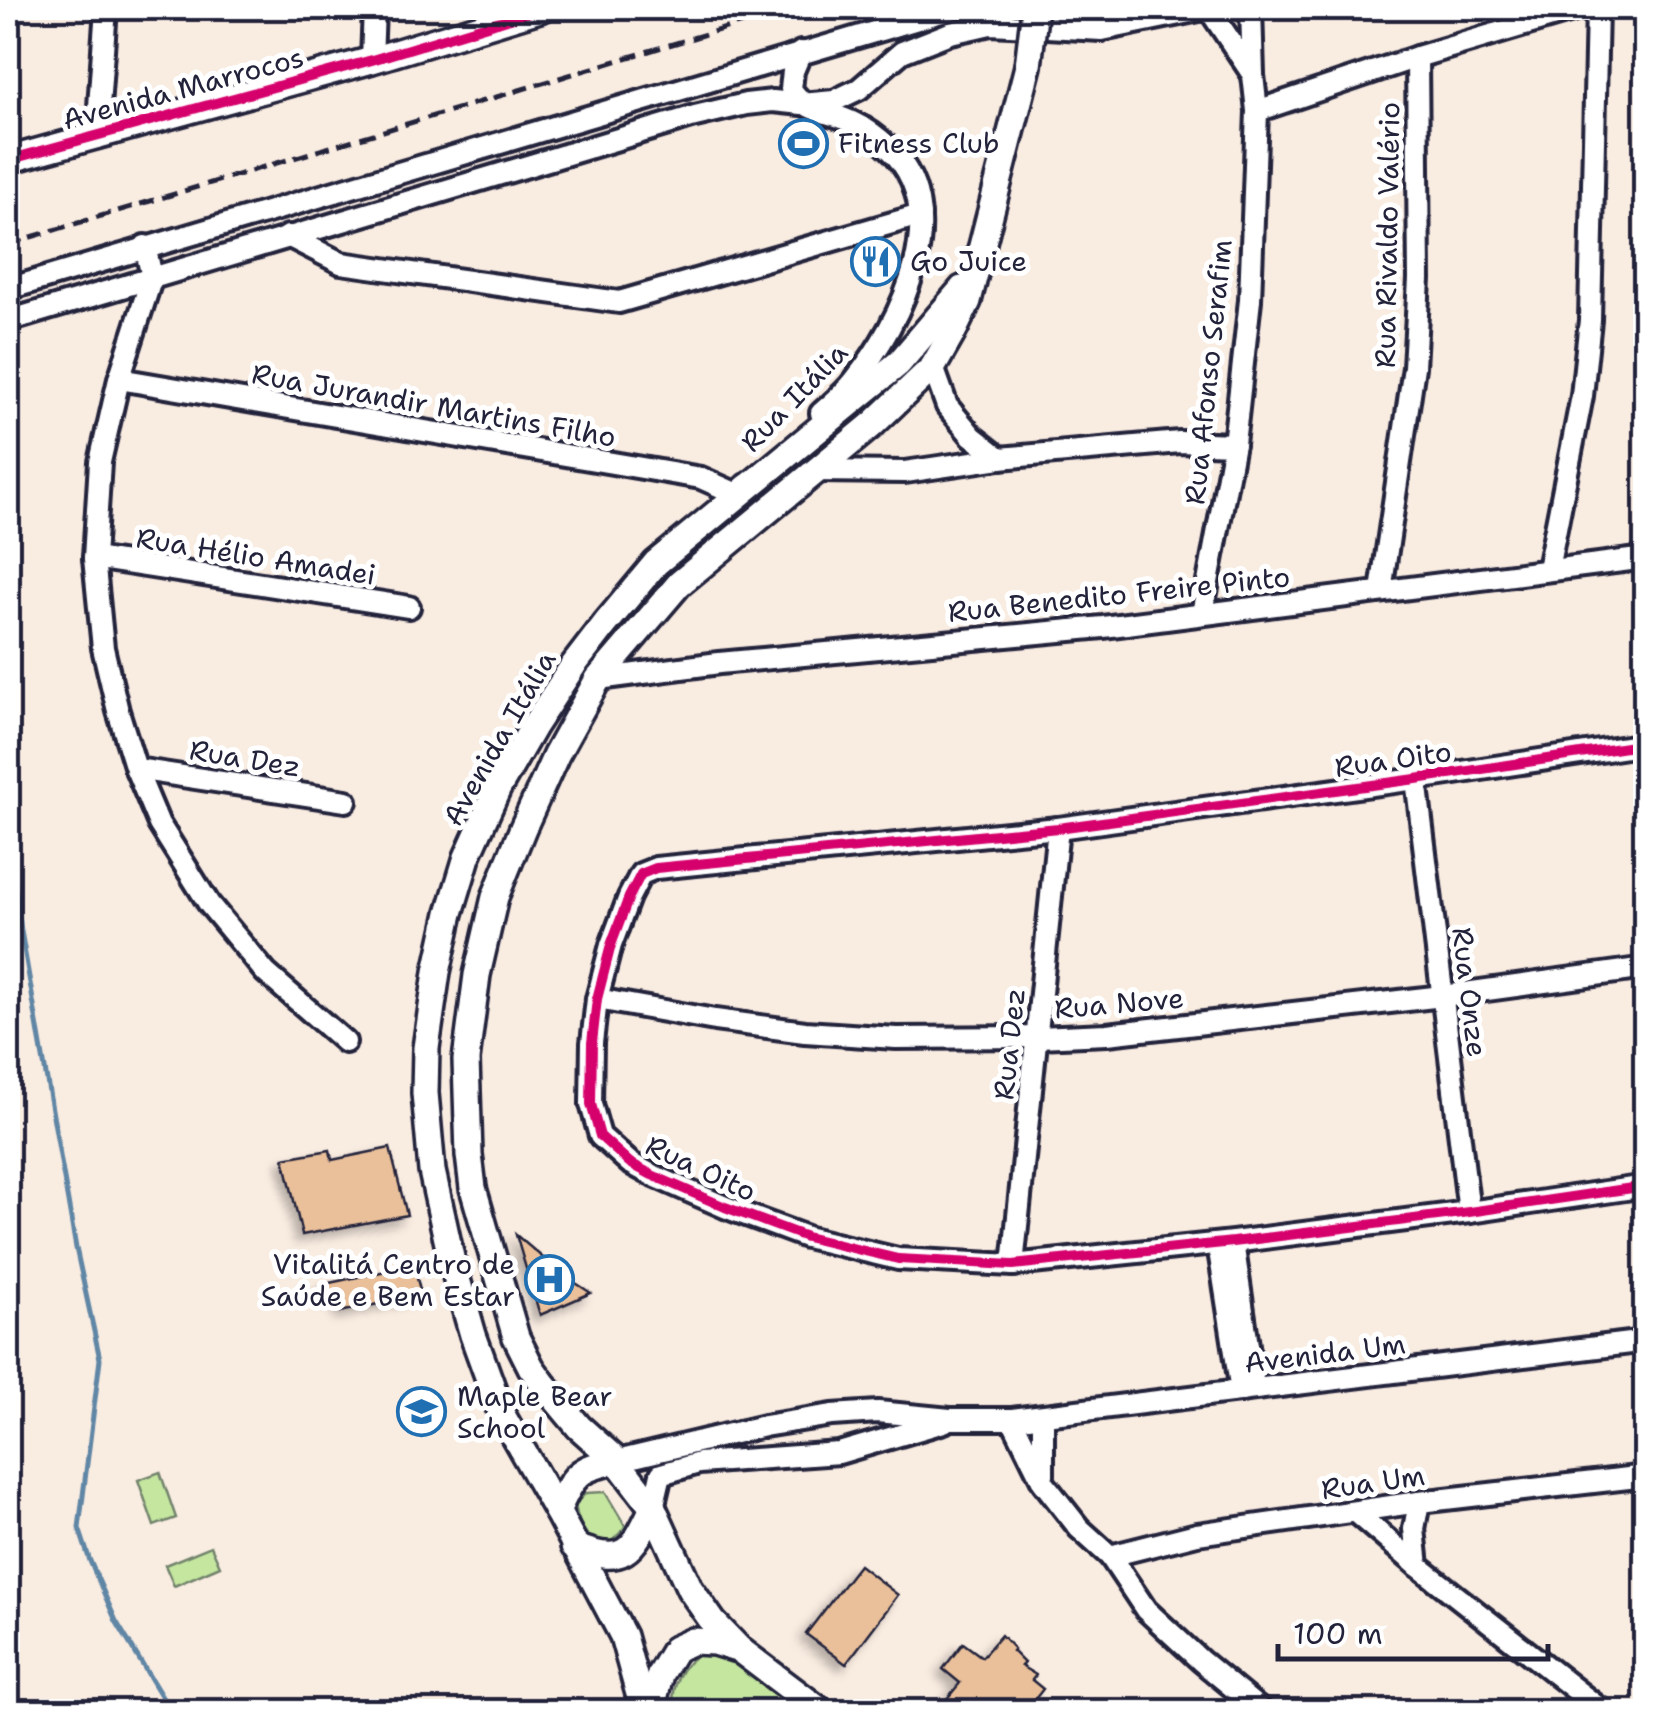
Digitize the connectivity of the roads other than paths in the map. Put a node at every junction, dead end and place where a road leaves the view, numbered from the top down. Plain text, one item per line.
1 (106, 8) edge
2 (374, 8) edge
3 (543, 8) edge
4 (955, 8) edge
5 (1035, 8) edge
6 (1252, 8) edge
7 (1582, 8) edge
8 (1597, 8) edge
9 (1208, 9) edge
10 (800, 52) junction
11 (1418, 57) junction
12 (372, 60) junction
13 (1252, 76) junction
14 (802, 104) junction
15 (1256, 111) junction
16 (97, 135) junction
17 (8, 160) edge
18 (920, 215) junction
19 (288, 236) junction
20 (145, 246) junction
21 (974, 274) junction
22 (152, 277) junction
23 (8, 289) edge
24 (8, 321) edge
25 (933, 366) junction
26 (119, 379) junction
27 (1234, 444) junction
28 (1000, 458) junction
29 (814, 470) junction
30 (737, 494) junction
31 (94, 558) junction
32 (1646, 558) edge
33 (1548, 569) junction
34 (1381, 591) junction
35 (409, 608) dead end
36 (1202, 614) junction
37 (598, 680) junction
38 (1646, 744) edge
39 (136, 769) junction
40 (1416, 779) junction
41 (346, 801) dead end
42 (1058, 828) junction
43 (1646, 968) edge
44 (1442, 996) junction
45 (597, 998) junction
46 (1038, 1037) junction
47 (345, 1042) dead end
48 (1646, 1186) edge
49 (1469, 1212) junction
50 (1226, 1243) junction
51 (1013, 1266) junction
52 (1646, 1341) edge
53 (1248, 1390) junction
54 (1043, 1416) junction
55 (950, 1419) junction
56 (1012, 1419) junction
57 (617, 1461) junction
58 (1646, 1476) edge
59 (1042, 1482) junction
60 (1418, 1502) junction
61 (653, 1508) junction
62 (557, 1511) junction
63 (1355, 1512) junction
64 (574, 1546) junction
65 (1110, 1556) junction
66 (1418, 1566) junction
67 (740, 1650) junction
68 (644, 1712) edge
69 (651, 1712) edge
70 (822, 1712) edge
71 (1264, 1712) edge
72 (1604, 1712) edge

1 - 16 street
2 - 12 street
3 - 12 main road, Avenida Marrocos
4 - 10 street
5 - 21 main road, Avenida Itália, bridge
6 - 13 street, Rua Afonso Serafim
7 - 11 street
8 - 33 street
9 - 13 street
9 - 14 street
10 - 14 street
10 - 20 street
11 - 15 street
11 - 34 street, Rua Rivaldo Valério
12 - 16 main road, Avenida Marrocos
13 - 15 street, Rua Afonso Serafim
14 - 18 street, Rua Itália
14 - 19 street
15 - 27 street, Rua Afonso Serafim
16 - 17 main road, Avenida Marrocos
18 - 19 street
18 - 30 street, Rua Itália
19 - 22 street
20 - 22 street
20 - 23 street
21 - 25 main road, Avenida Itália
21 - 30 main road, Avenida Itália
22 - 24 street
22 - 26 street
25 - 28 street
25 - 29 main road, Avenida Itália
26 - 30 street, Rua Jurandir Martins Filho
26 - 31 street
27 - 28 street
27 - 36 street, Rua Afonso Serafim
28 - 29 street
29 - 37 main road, Avenida Itália
30 - 62 main road, Avenida Itália
31 - 35 street, Rua Hélio Amadei
31 - 39 street
32 - 33 street, Rua Benedito Freire Pinto
33 - 34 street, Rua Benedito Freire Pinto
34 - 36 street, Rua Benedito Freire Pinto
36 - 37 street, Rua Benedito Freire Pinto
37 - 57 main road, Avenida Itália
38 - 40 street, Rua Oito
39 - 41 street, Rua Dez
39 - 47 street
40 - 42 street, Rua Oito
40 - 44 street, Rua Onze
42 - 45 street, Rua Oito
42 - 46 street, Rua Dez
43 - 44 street, Rua Nove
44 - 46 street, Rua Nove
44 - 49 street, Rua Onze
45 - 46 street, Rua Nove
45 - 51 street, Rua Oito
46 - 51 street, Rua Dez
48 - 49 street, Rua Oito
49 - 50 street, Rua Oito
50 - 51 street, Rua Oito
50 - 53 street
52 - 53 street, Avenida Um
53 - 54 street, Avenida Um
54 - 56 street, Avenida Um
54 - 59 street
55 - 56 street, Avenida Um
55 - 57 street
55 - 61 street
56 - 59 street
57 - 61 main road
57 - 62 main road
58 - 60 street, Rua Um
59 - 65 street
60 - 63 street, Rua Um
60 - 66 street
61 - 64 main road
61 - 67 main road
62 - 64 main road, Avenida Itália
63 - 65 street, Rua Um
63 - 66 street
64 - 68 main road, Avenida Itália
65 - 71 street
66 - 72 street
67 - 69 main road
67 - 70 main road

